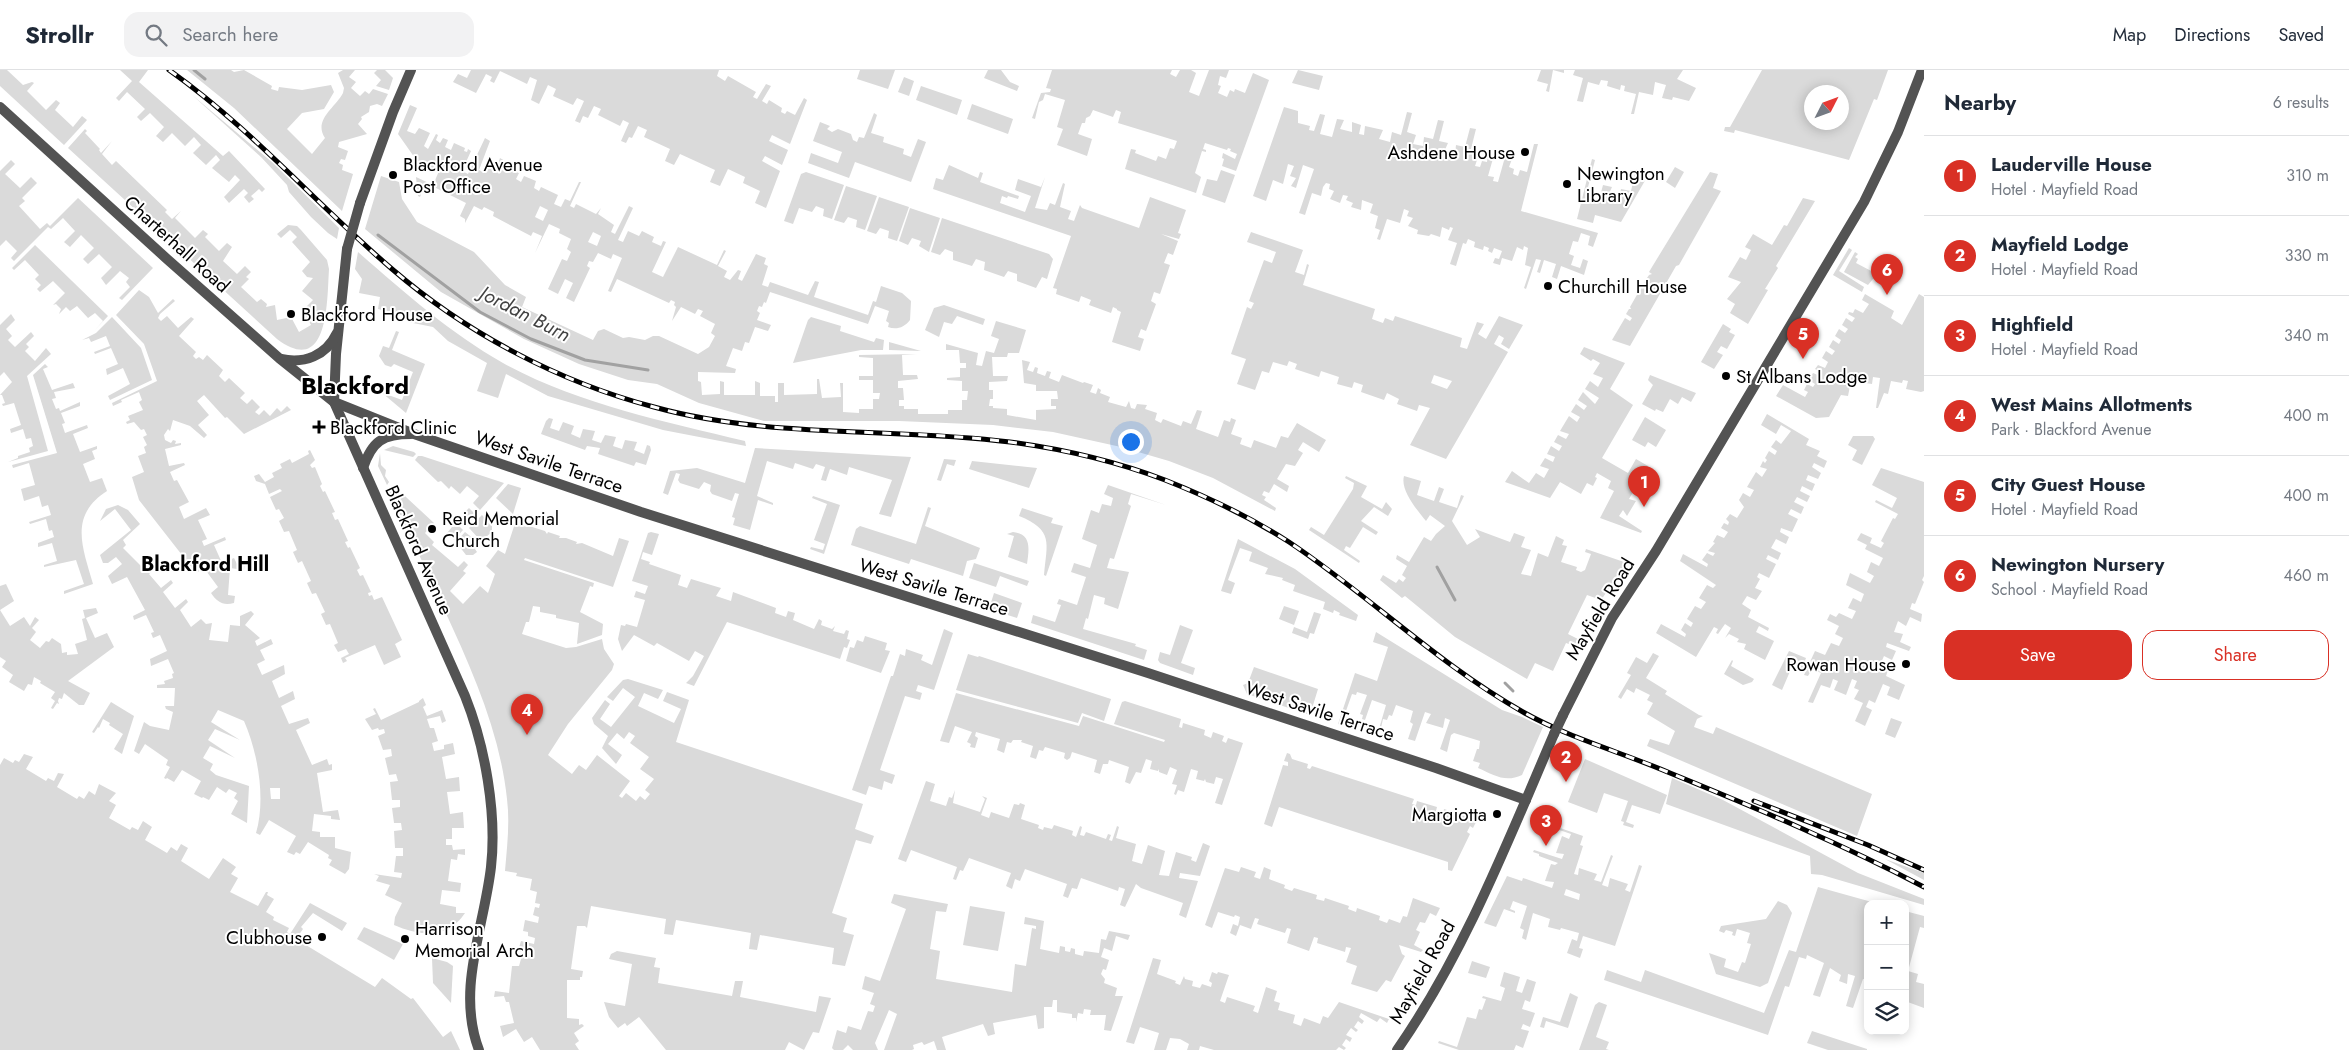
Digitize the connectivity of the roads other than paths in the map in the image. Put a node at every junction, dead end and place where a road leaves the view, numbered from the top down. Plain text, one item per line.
1 (411, 70) edge
2 (1922, 70) edge
3 (0, 107) edge
4 (339, 330) junction
5 (278, 358) junction
6 (334, 402) junction
7 (414, 434) junction
8 (363, 468) junction
9 (1526, 800) junction
10 (479, 1050) edge
11 (1397, 1050) edge

1 - 4 street, Blackford Avenue, bridge
2 - 9 street, Mayfield Road, bridge
3 - 5 street, Charterhall Road
4 - 5 street
4 - 6 street, Blackford Avenue
5 - 6 street, Charterhall Road
6 - 7 street, West Savile Terrace
6 - 8 street, Blackford Avenue
7 - 8 street
7 - 9 street, West Savile Terrace
8 - 10 street, Blackford Avenue
9 - 11 street, Mayfield Road

